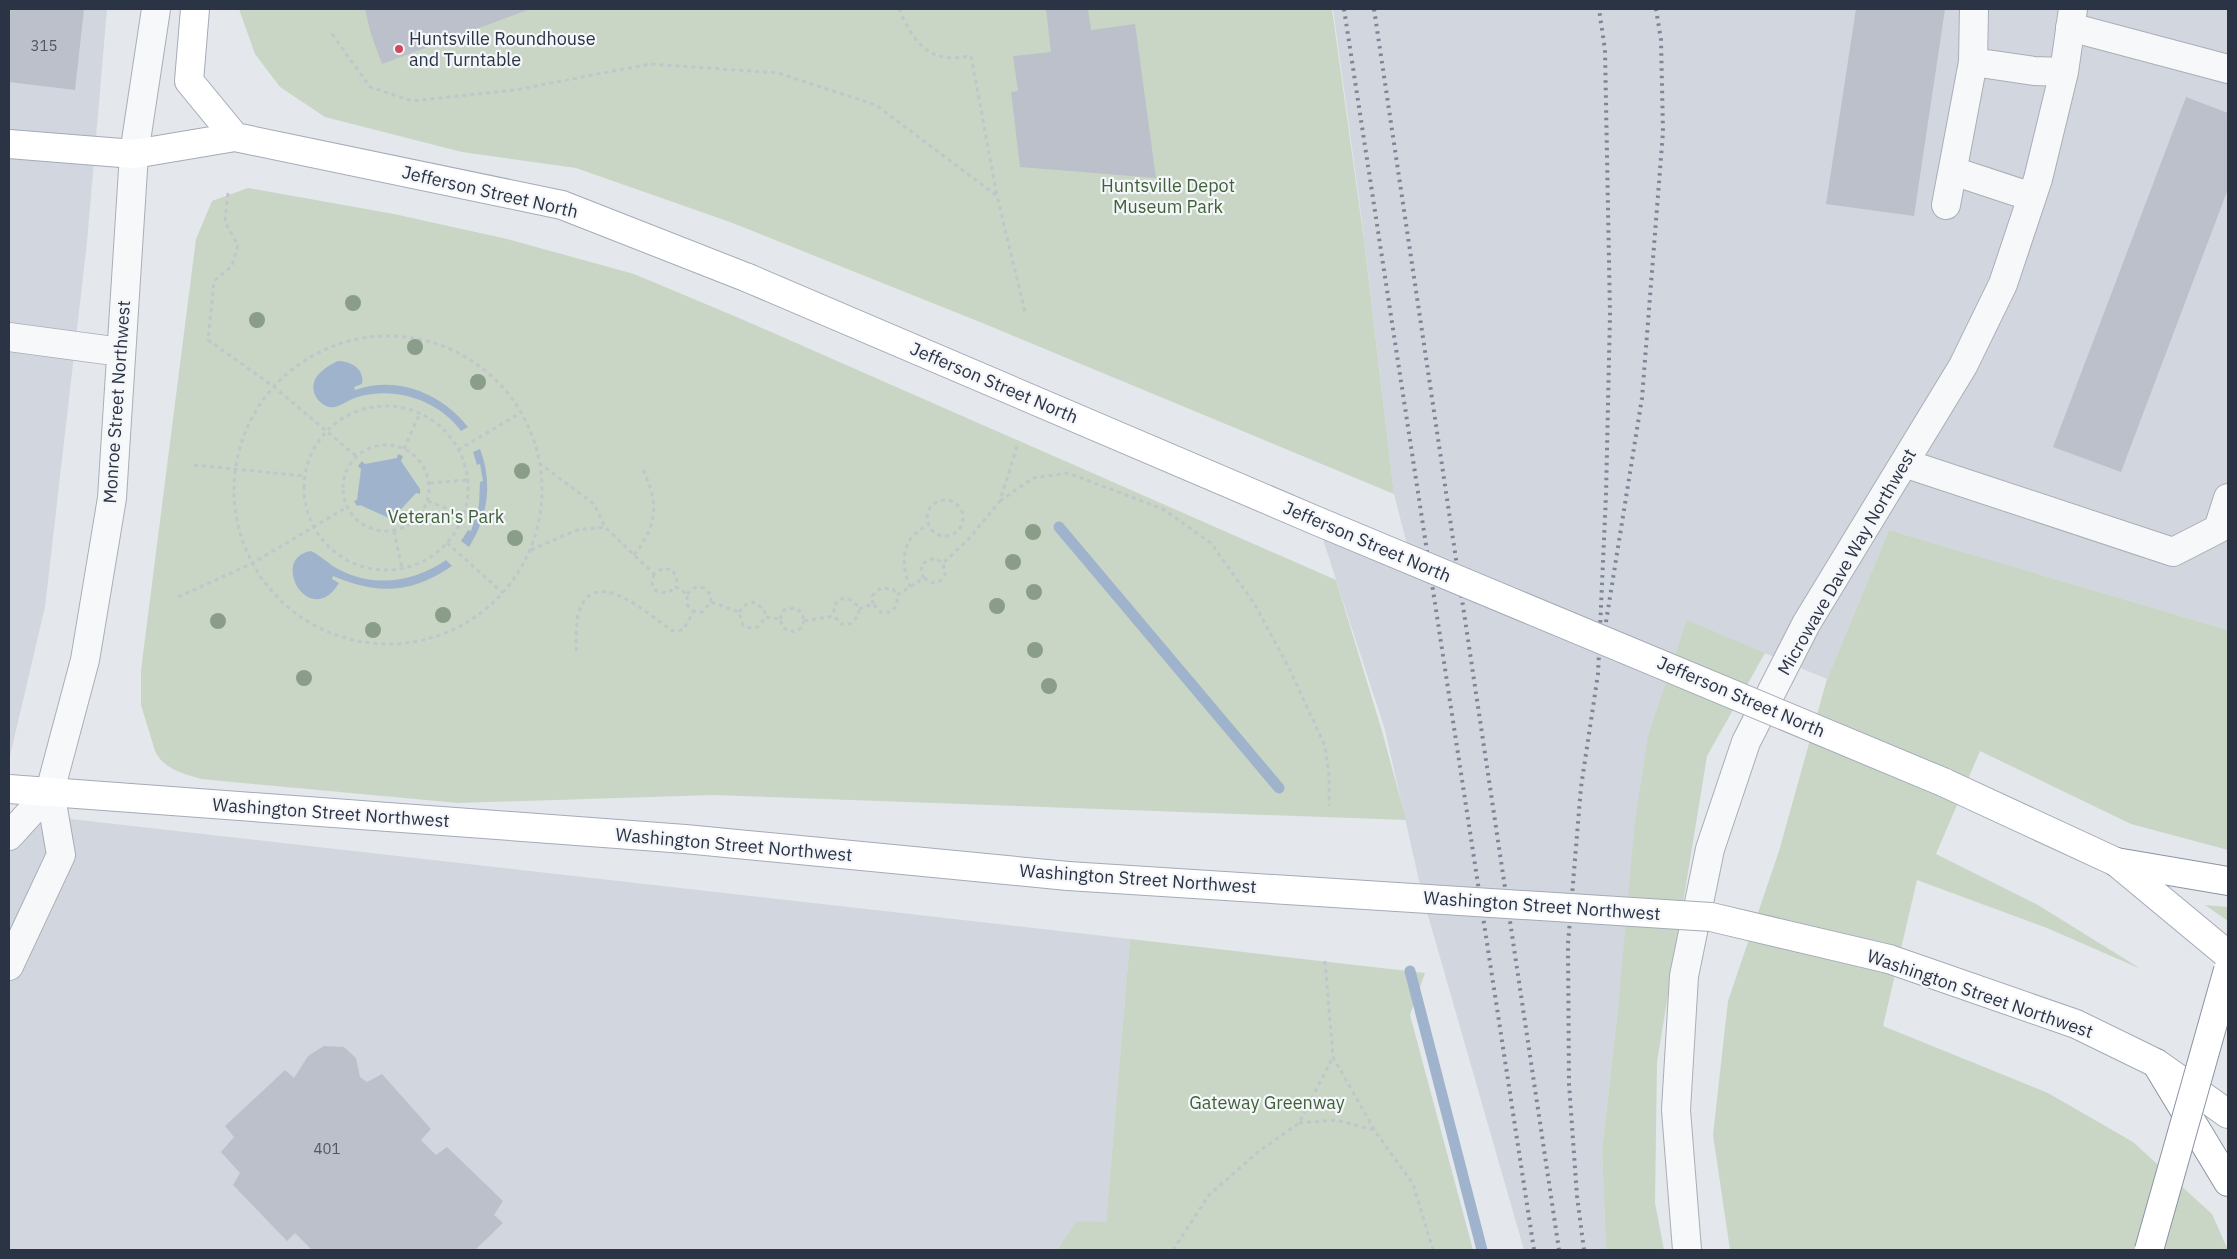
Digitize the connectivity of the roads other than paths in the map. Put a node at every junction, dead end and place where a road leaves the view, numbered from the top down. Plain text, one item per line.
1 (156, 9) edge
2 (195, 9) edge
3 (1974, 9) edge
4 (2072, 18) edge
5 (1973, 62) junction
6 (2228, 68) edge
7 (2064, 72) junction
8 (235, 137) junction
9 (9, 144) edge
10 (134, 154) junction
11 (1952, 171) junction
12 (2032, 197) junction
13 (1946, 205) dead end
14 (9, 337) edge
15 (121, 352) junction
16 (1904, 463) junction
17 (2228, 498) edge
18 (9, 789) edge
19 (50, 791) junction
20 (9, 836) edge
21 (2116, 862) junction
22 (2228, 881) edge
23 (2228, 955) edge
24 (9, 966) edge
25 (2228, 970) edge
26 (2156, 1063) junction
27 (2228, 1114) edge
28 (2228, 1182) edge
29 (1688, 1250) edge
30 (2149, 1250) edge

1 - 10 street, Monroe Street Northwest
2 - 8 main road
3 - 5 street
4 - 6 street
4 - 7 street, Microwave Dave Way Northwest
5 - 7 street
5 - 11 street
7 - 12 street, Microwave Dave Way Northwest
8 - 10 main road, Jefferson Street North
8 - 21 main road, Jefferson Street North, bridge
9 - 10 main road, Jefferson Street North
10 - 15 street, Monroe Street Northwest
11 - 12 street
11 - 13 street
12 - 16 street, Microwave Dave Way Northwest
14 - 15 street
15 - 19 street, Monroe Street Northwest
16 - 17 street
16 - 29 street, Microwave Dave Way Northwest
18 - 19 main road, Washington Street Northwest
19 - 20 street, Monroe Street Northwest
19 - 24 street, Monroe Street Northwest
19 - 26 main road, Washington Street Northwest, bridge
21 - 22 main road
21 - 23 main road
25 - 30 main road, bridge
26 - 27 main road, Washington Street Northwest
26 - 28 main road

